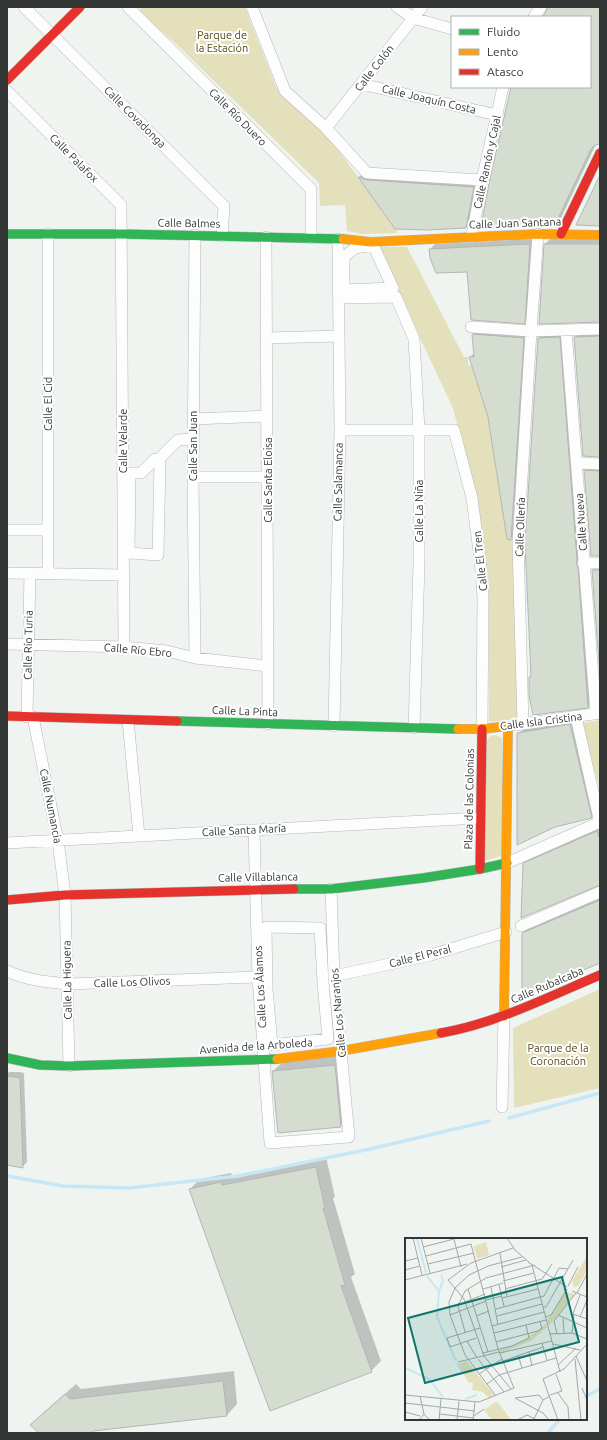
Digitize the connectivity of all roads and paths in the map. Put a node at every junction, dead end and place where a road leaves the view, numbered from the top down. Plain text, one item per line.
1 (24, 7) edge
2 (80, 7) edge
3 (252, 7) edge
4 (397, 7) edge
5 (422, 7) edge
6 (541, 7) edge
7 (130, 8) edge
8 (535, 16) edge
9 (413, 18) junction
10 (451, 29) edge
11 (52, 35) junction
12 (7, 80) edge
13 (361, 84) junction
14 (503, 88) edge
15 (7, 91) edge
16 (497, 115) junction
17 (326, 128) junction
18 (600, 152) edge
19 (482, 180) junction
20 (7, 234) edge
21 (48, 234) junction
22 (122, 234) junction
23 (538, 234) junction
24 (561, 234) junction
25 (195, 235) junction
26 (600, 235) edge
27 (222, 236) junction
28 (472, 236) junction
29 (266, 237) junction
30 (311, 238) junction
31 (338, 239) junction
32 (402, 240) joint
33 (342, 294) junction
34 (471, 327) dead end
35 (600, 329) edge
36 (566, 330) junction
37 (531, 331) junction
38 (339, 336) junction
39 (267, 338) junction
40 (267, 416) junction
41 (193, 419) junction
42 (340, 430) junction
43 (419, 430) junction
44 (193, 439) junction
45 (158, 460) junction
46 (577, 463) junction
47 (600, 464) edge
48 (192, 477) junction
49 (268, 477) junction
50 (7, 530) edge
51 (48, 530) junction
52 (583, 563) junction
53 (600, 563) edge
54 (7, 573) edge
55 (30, 573) junction
56 (48, 573) junction
57 (123, 574) junction
58 (7, 644) edge
59 (28, 644) junction
60 (124, 647) junction
61 (195, 658) junction
62 (268, 666) junction
63 (598, 714) edge
64 (7, 716) edge
65 (30, 717) junction
66 (576, 717) junction
67 (128, 720) junction
68 (268, 724) junction
69 (523, 724) junction
70 (334, 726) junction
71 (508, 726) junction
72 (414, 728) junction
73 (482, 729) junction
74 (480, 818) junction
75 (600, 822) edge
76 (254, 830) junction
77 (138, 836) junction
78 (58, 841) junction
79 (7, 843) edge
80 (507, 863) junction
81 (480, 869) junction
82 (257, 889) junction
83 (331, 889) junction
84 (600, 892) edge
85 (64, 895) junction
86 (7, 900) edge
87 (521, 926) dead end
88 (506, 932) junction
89 (7, 971) edge
90 (600, 975) edge
91 (334, 976) junction
92 (258, 977) junction
93 (68, 984) junction
94 (504, 1016) junction
95 (272, 1044) joint
96 (341, 1051) junction
97 (7, 1058) edge
98 (265, 1060) junction
99 (69, 1066) junction
100 (502, 1107) dead end
101 (270, 1144) joint

1 - 11 street, Calle Covadonga
2 - 11 street
3 - 17 street
4 - 9 street
5 - 9 street, Calle Colón
6 - 8 street
7 - 30 street, Calle Río Duero
9 - 10 street
9 - 13 street, Calle Colón
11 - 12 street
11 - 27 street, Calle Covadonga
13 - 16 street, Calle Joaquín Costa
13 - 17 street, Calle Colón
14 - 16 street, Calle Ramón y Cajal
15 - 22 street, Calle Palafox
16 - 19 street, Calle Ramón y Cajal
17 - 19 street
18 - 24 street
19 - 28 street, Calle Ramón y Cajal
20 - 21 street, Calle Balmes
21 - 22 street, Calle Balmes
21 - 51 street, Calle El Cid
22 - 25 street, Calle Balmes
22 - 57 street, Calle Velarde
23 - 24 street, Calle Juan Santana
23 - 28 street, Calle Juan Santana
23 - 37 street, Calle Ollería
24 - 26 street, Calle Juan Santana
25 - 27 street, Calle Balmes
25 - 41 street, Calle San Juan
27 - 29 street, Calle Balmes
28 - 32 street, Calle Juan Santana
29 - 30 street, Calle Balmes
29 - 39 street, Calle Santa Eloisa
30 - 31 street, Calle Balmes
31 - 32 street, Calle Balmes
31 - 33 street, Calle Salamanca
33 - 33 street
33 - 38 street, Calle Salamanca
33 - 43 street, Calle La Niña
34 - 37 street
35 - 36 street
36 - 37 street
36 - 46 street, Calle Nueva
37 - 69 street, Calle Ollería
38 - 39 street
38 - 42 street, Calle Salamanca
39 - 40 street, Calle Santa Eloisa
40 - 41 street
40 - 49 street, Calle Santa Eloisa
41 - 44 street, Calle San Juan
42 - 43 street
42 - 70 street, Calle Salamanca
43 - 72 street, Calle La Niña
43 - 73 street, Calle El Tren
44 - 45 street
44 - 48 street, Calle San Juan
45 - 45 street
46 - 47 street
46 - 52 street, Calle Nueva
48 - 49 street
48 - 61 street, Calle San Juan
49 - 62 street, Calle Santa Eloisa
50 - 51 street
51 - 56 street, Calle El Cid
52 - 53 street
52 - 63 street, Calle Nueva
54 - 55 street
55 - 56 street
55 - 59 street, Calle Río Turia
56 - 57 street
57 - 60 street, Calle Velarde
58 - 59 street, Calle Río Ebro
59 - 60 street, Calle Río Ebro
59 - 65 street, Calle Río Turia
60 - 61 street, Calle Río Ebro
61 - 62 street, Calle Río Ebro
62 - 68 street, Calle Santa Eloisa
63 - 66 street, Calle Isla Cristina
64 - 65 street, Calle La Pinta
65 - 67 street, Calle La Pinta
65 - 78 street, Calle Numancia
66 - 69 street, Calle Isla Cristina
66 - 75 street
67 - 68 street, Calle La Pinta
67 - 77 street
68 - 70 street, Calle La Pinta
69 - 71 street, Calle Isla Cristina
70 - 72 street, Calle La Pinta
71 - 73 street, Calle Isla Cristina
71 - 80 street
72 - 73 street, Calle La Pinta
73 - 74 street, Plaza de las Colonias
74 - 76 street, Calle Santa María
74 - 81 street, Plaza de las Colonias
75 - 80 street
76 - 77 street, Calle Santa María
76 - 82 street, Calle Los Álamos
77 - 78 street, Calle Santa María
78 - 79 street, Calle Santa María
78 - 85 street, Calle Numancia
80 - 81 street, Calle Villablanca
80 - 88 street
81 - 83 street, Calle Villablanca
82 - 83 street, Calle Villablanca
82 - 85 street, Calle Villablanca
82 - 92 street, Calle Los Álamos
83 - 91 street, Calle Los Naranjos
84 - 87 street
85 - 86 street, Calle Villablanca
85 - 93 street, Calle La Higuera
88 - 91 street, Calle El Peral
88 - 94 street
89 - 93 street, Calle Los Olivos
90 - 94 street, Calle Rubalcaba
91 - 96 street, Calle Los Naranjos
92 - 93 street, Calle Los Olivos
92 - 98 street, Calle Los Álamos
93 - 99 street, Calle La Higuera
94 - 96 street, Avenida de la Arboleda
94 - 100 street
95 - 95 street
96 - 98 street, Avenida de la Arboleda
96 - 101 street, Calle Los Naranjos
97 - 99 street, Avenida de la Arboleda
98 - 99 street, Avenida de la Arboleda
98 - 101 street, Calle Los Álamos

